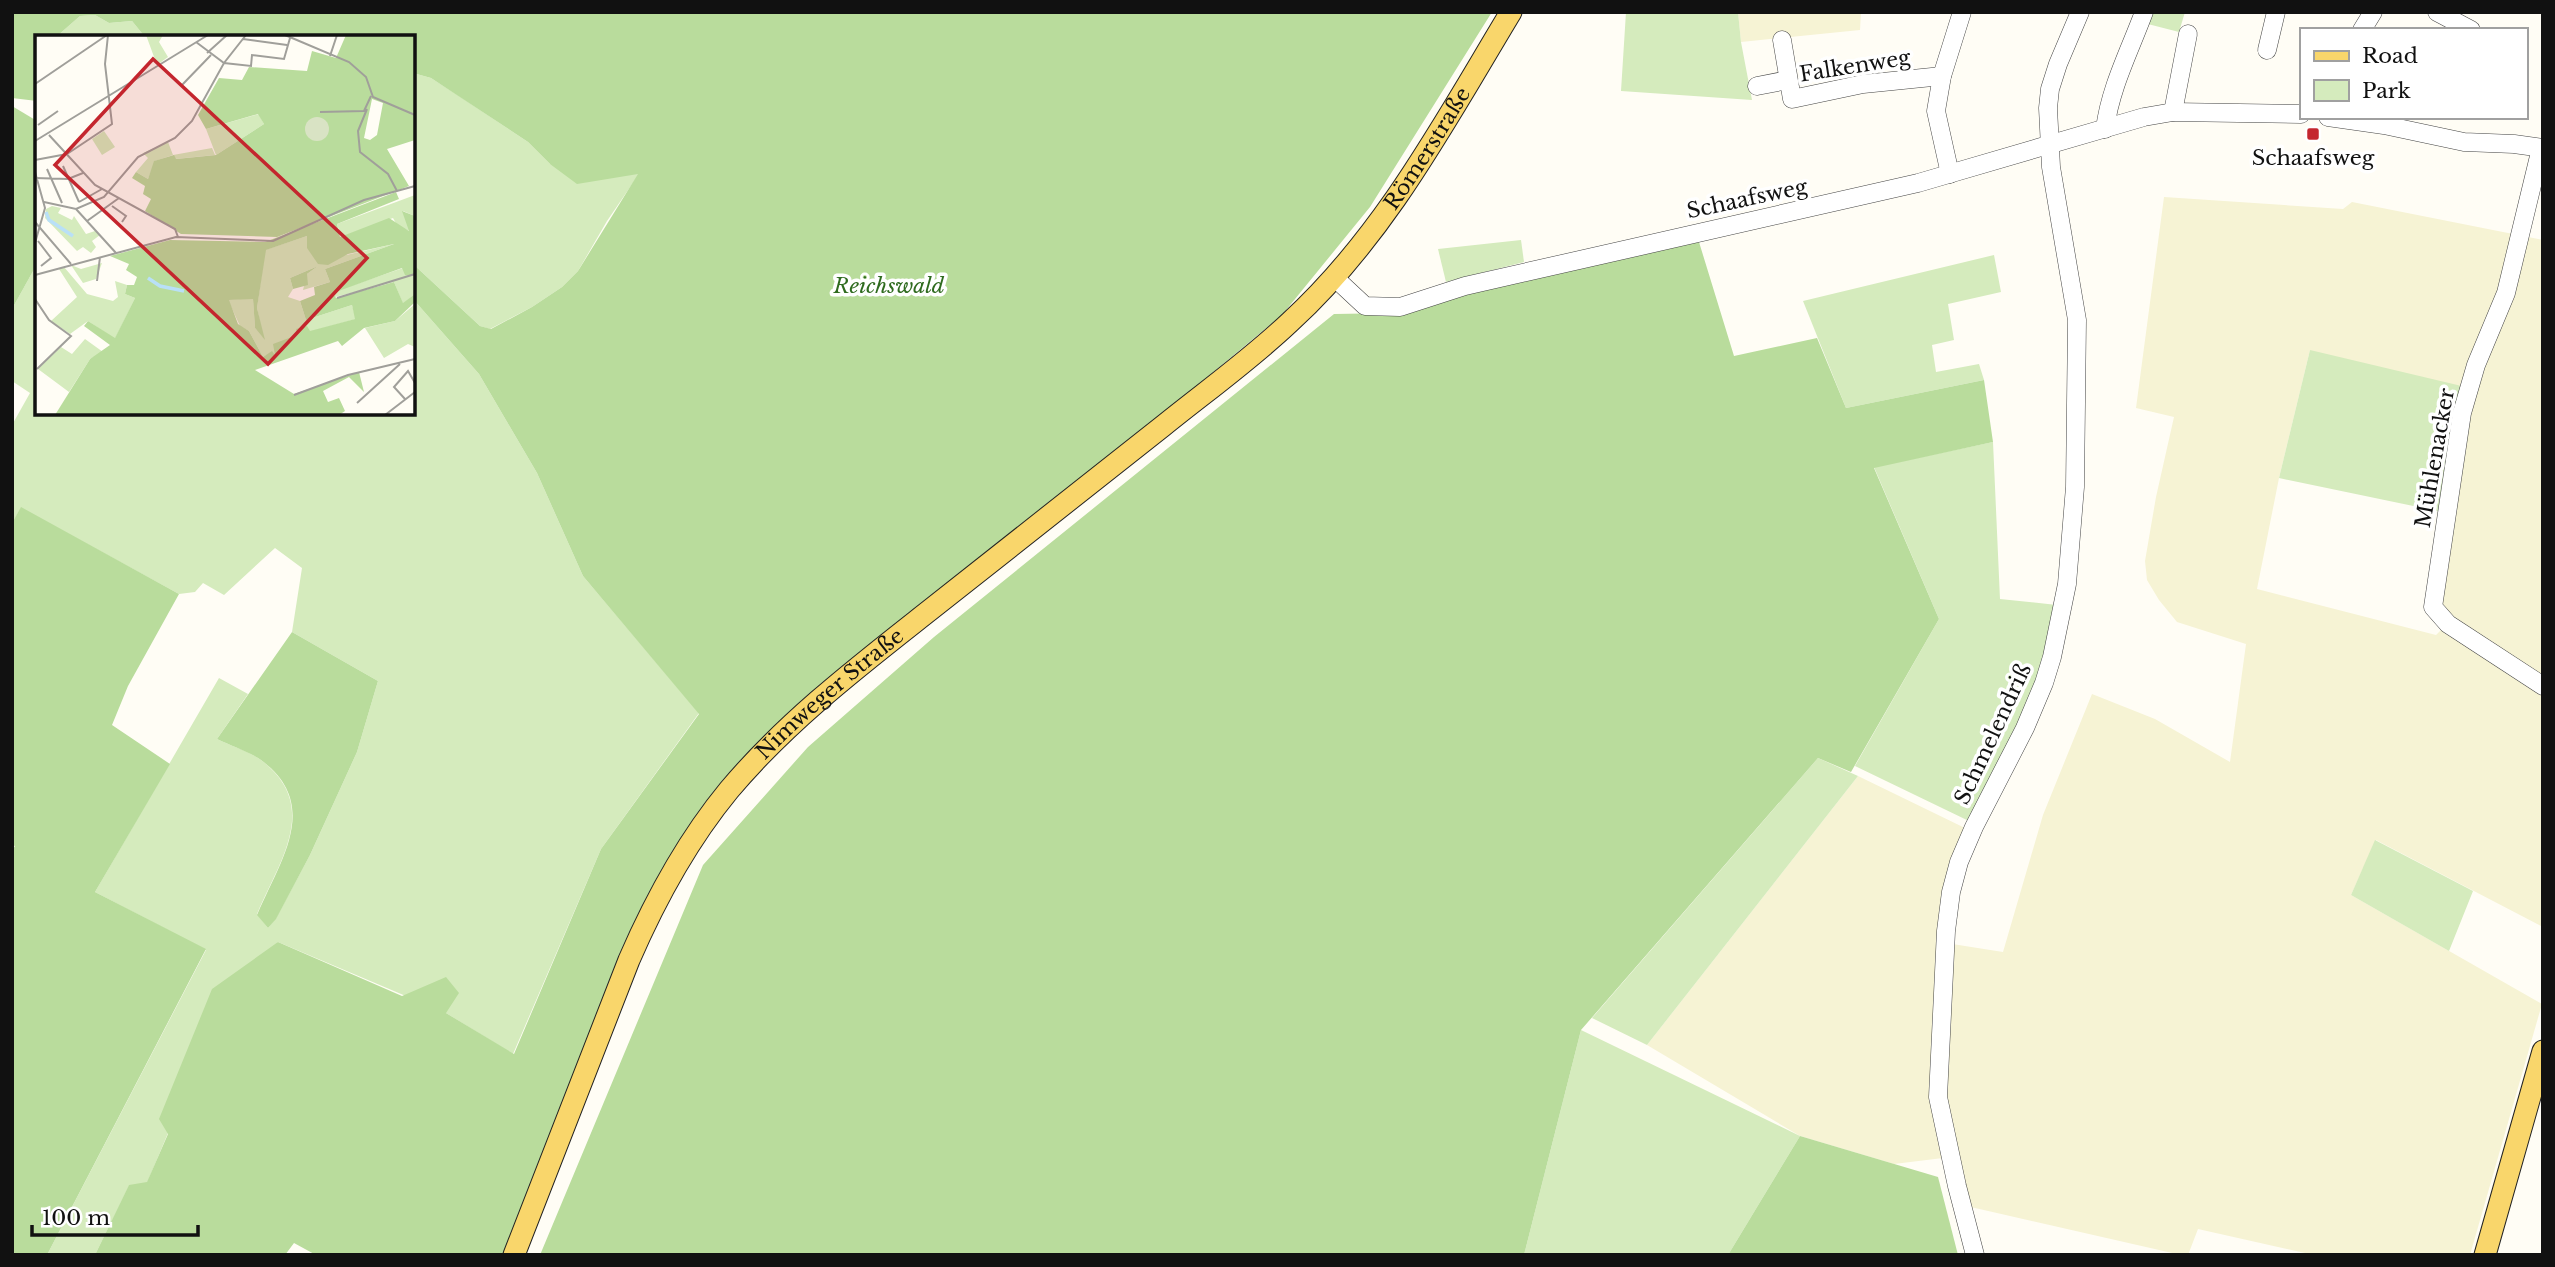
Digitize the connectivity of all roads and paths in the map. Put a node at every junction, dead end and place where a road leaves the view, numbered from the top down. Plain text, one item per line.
1 (1511, 12) edge
2 (1962, 12) edge
3 (2080, 12) edge
4 (2144, 12) edge
5 (2276, 12) edge
6 (2373, 12) edge
7 (2437, 12) edge
8 (2363, 28) edge
9 (2468, 28) edge
10 (2188, 34) dead end
11 (1782, 40) dead end
12 (2267, 50) dead end
13 (1942, 76) junction
14 (1788, 80) junction
15 (1756, 86) dead end
16 (2173, 112) junction
17 (2300, 114) edge
18 (2342, 119) edge
19 (2105, 129) junction
20 (2051, 143) junction
21 (2542, 147) edge
22 (1950, 174) junction
23 (1335, 278) junction
24 (2543, 686) edge
25 (2543, 1051) edge
26 (514, 1255) edge
27 (1975, 1255) edge
28 (2485, 1255) edge

1 - 23 main road, Römerstraße
2 - 13 street
3 - 20 street, Schmelendriß
4 - 19 street
5 - 12 street
6 - 8 street
7 - 9 street
10 - 16 street
11 - 14 street, Falkenweg
13 - 14 street, Falkenweg
13 - 22 street
14 - 15 street, Falkenweg
16 - 17 street, Schaafsweg
16 - 19 street, Schaafsweg
18 - 21 street
19 - 20 street, Schaafsweg
20 - 22 street, Schaafsweg
20 - 27 street, Schmelendriß
21 - 24 street, Mühlenacker
22 - 23 street, Schaafsweg
23 - 26 main road, Nimweger Straße
25 - 28 main road

